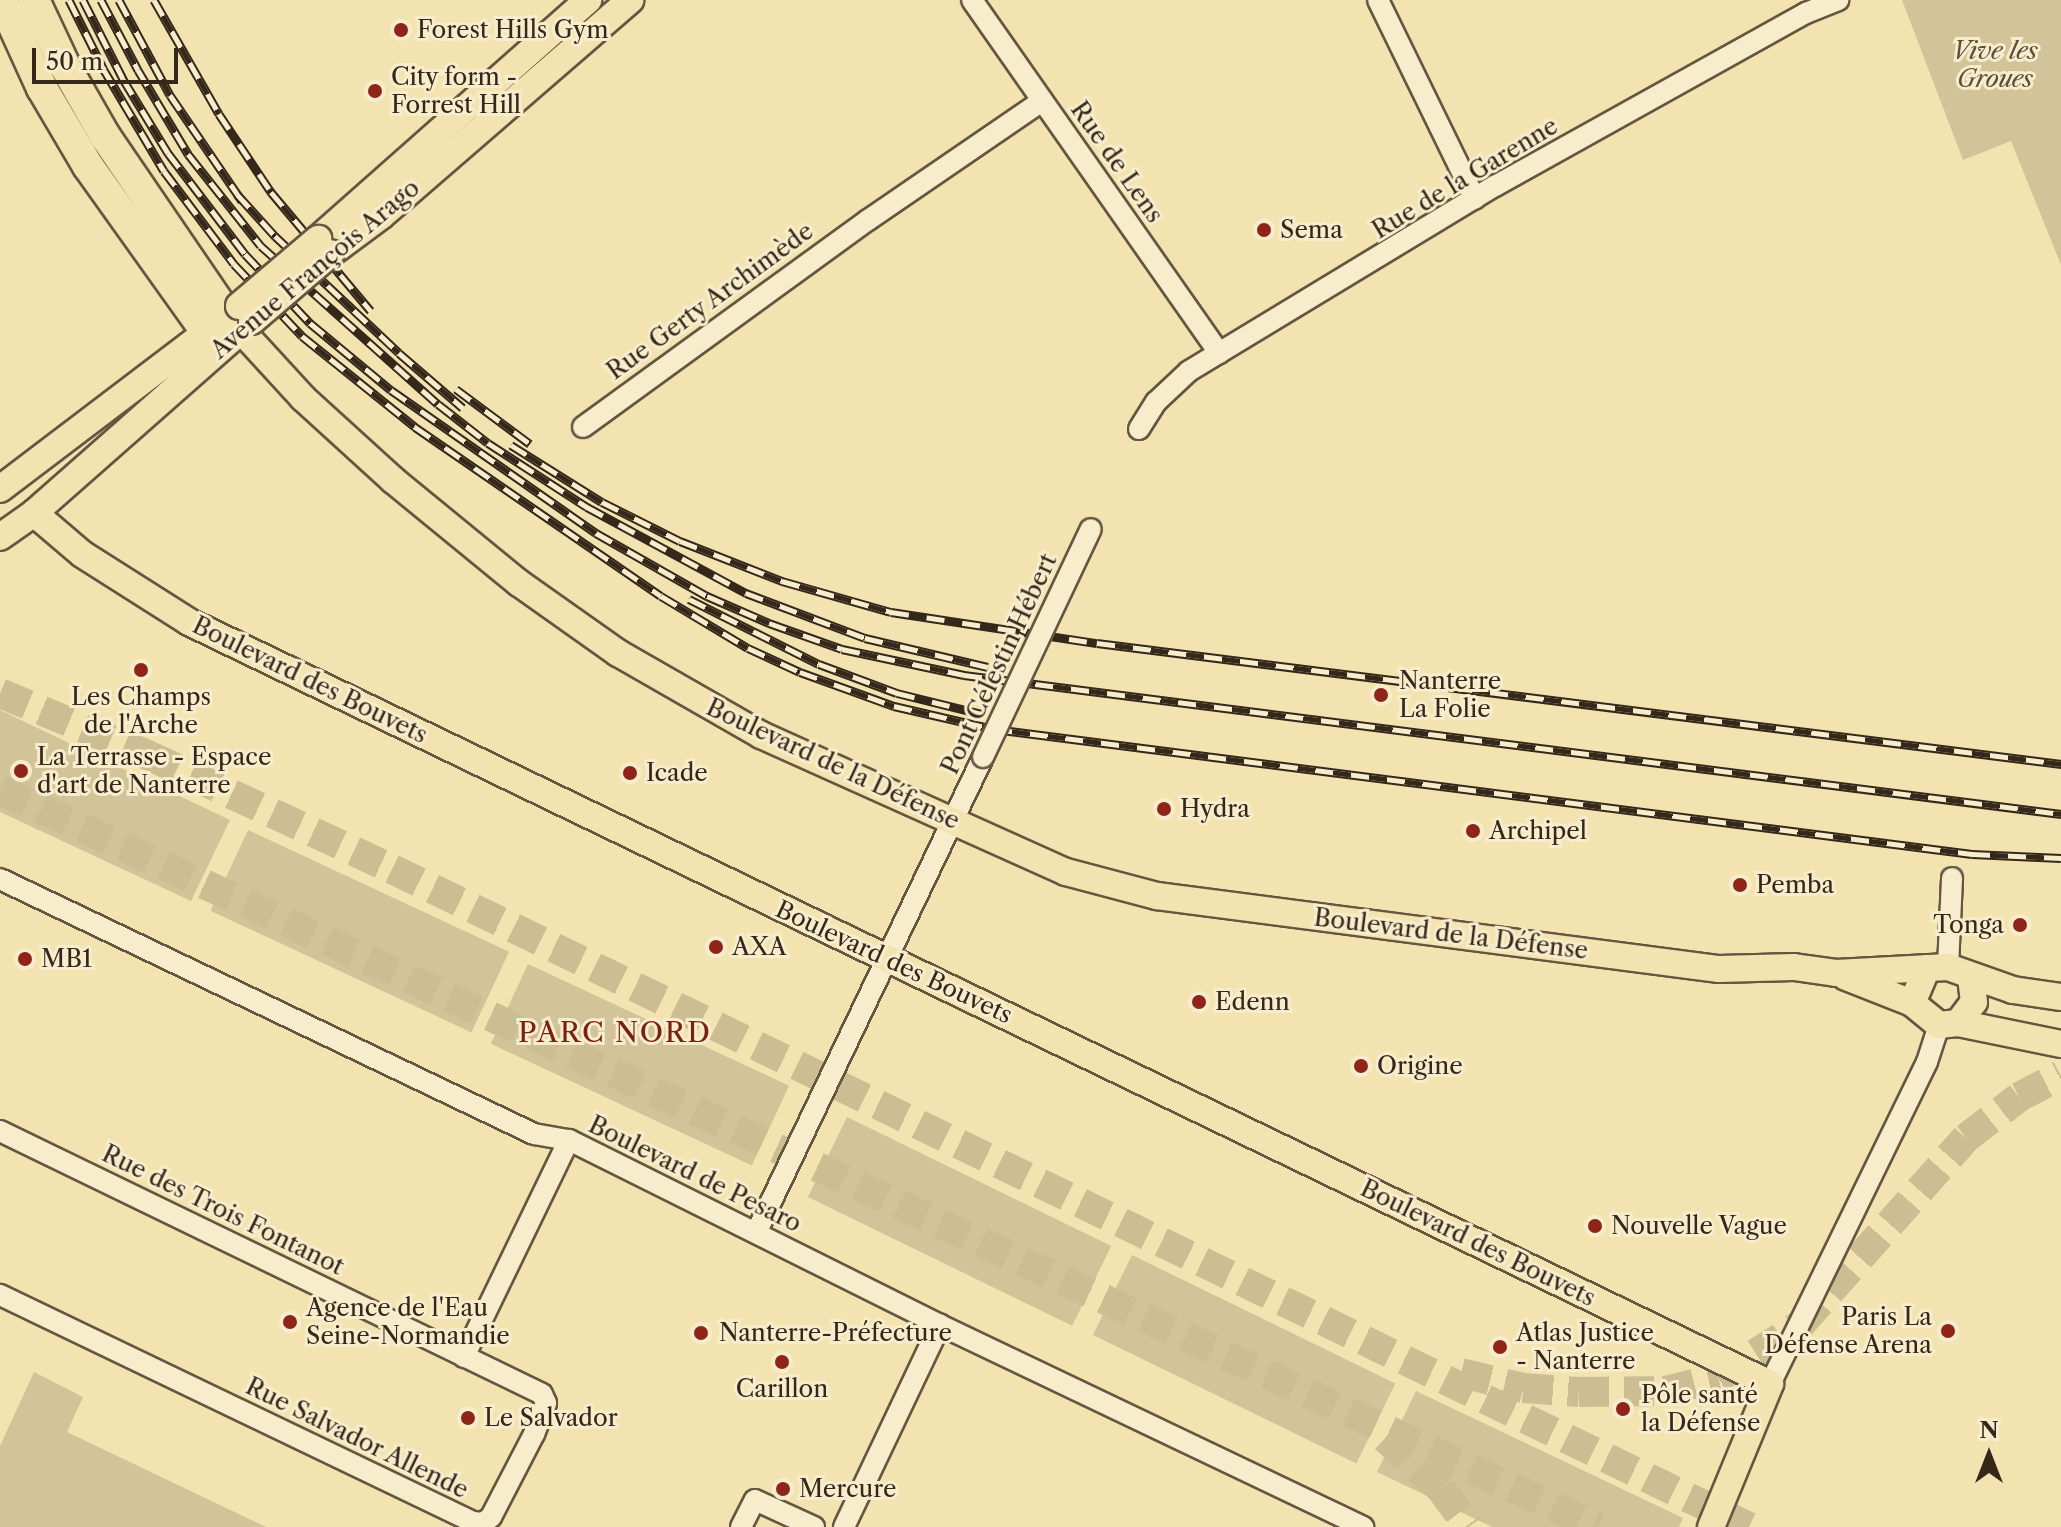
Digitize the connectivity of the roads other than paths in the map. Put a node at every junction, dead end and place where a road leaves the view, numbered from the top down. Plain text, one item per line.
1 (2, 0) edge
2 (34, 0) edge
3 (588, 0) edge
4 (630, 0) edge
5 (972, 0) edge
6 (1378, 0) edge
7 (1839, 0) edge
8 (1042, 101) junction
9 (1475, 199) junction
10 (324, 246) junction
11 (233, 321) junction
12 (1219, 353) junction
13 (583, 427) dead end
14 (1139, 429) dead end
15 (0, 489) edge
16 (34, 513) junction
17 (1091, 529) dead end
18 (0, 537) edge
19 (952, 821) junction
20 (1952, 878) dead end
21 (0, 879) edge
22 (887, 959) junction
23 (1949, 971) junction
24 (1836, 973) junction
25 (2061, 997) edge
26 (1912, 1003) junction
27 (1948, 1024) junction
28 (2061, 1044) edge
29 (0, 1131) edge
30 (569, 1140) junction
31 (756, 1233) junction
32 (0, 1295) edge
33 (940, 1325) junction
34 (464, 1357) junction
35 (1770, 1384) junction
36 (741, 1527) edge
37 (814, 1527) edge
38 (844, 1527) edge
39 (1363, 1527) edge
40 (1711, 1527) edge

1 - 11 highway, Boulevard de la Défense
2 - 11 highway, Boulevard de la Défense
3 - 10 main road, Avenue François Arago
4 - 10 main road, Avenue François Arago
5 - 8 street, Rue de Lens
6 - 9 street
7 - 9 street, Rue de la Garenne
8 - 12 street, Rue de Lens
8 - 13 street, Rue Gerty Archimède
9 - 12 street, Rue de la Garenne
10 - 11 main road, Avenue François Arago, bridge
11 - 15 main road, Avenue François Arago
11 - 16 main road, Avenue François Arago
11 - 19 main road, Boulevard de la Défense
12 - 14 street, Rue de la Garenne
16 - 18 main road, Avenue François Arago
16 - 22 main road, Boulevard des Bouvets
17 - 19 street, Pont Célestin Hébert, bridge
19 - 22 street, Pont Célestin Hébert
19 - 24 main road, Boulevard de la Défense
20 - 23 street
21 - 30 street, Boulevard de Pesaro
22 - 31 street, Pont Célestin Hébert
22 - 35 main road, Boulevard des Bouvets
23 - 24 main road, Boulevard de la Défense
23 - 25 main road, Boulevard de la Défense
23 - 26 main road
23 - 27 main road
24 - 26 main road, Boulevard de la Défense
26 - 27 main road, Boulevard de la Défense
27 - 28 main road
27 - 35 street
29 - 34 street, Rue des Trois Fontanot
30 - 31 street, Boulevard de Pesaro
30 - 34 street
31 - 33 street, Boulevard de Pesaro
32 - 34 street, Rue Salvador Allende
33 - 38 street
33 - 39 street, Boulevard de Pesaro
35 - 40 main road
36 - 37 street

